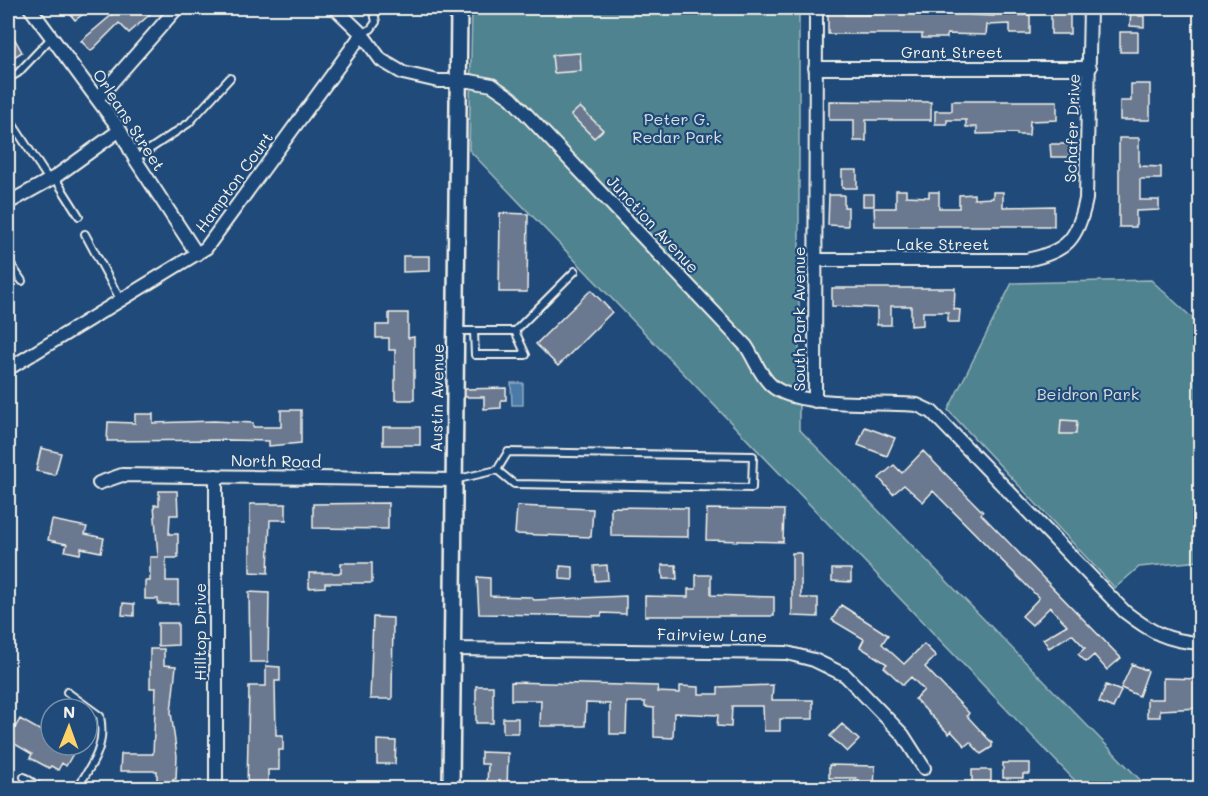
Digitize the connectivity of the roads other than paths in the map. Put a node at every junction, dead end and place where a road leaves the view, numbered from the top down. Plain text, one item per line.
1 (30, 8) edge
2 (177, 8) edge
3 (335, 8) edge
4 (373, 8) edge
5 (459, 8) edge
6 (816, 8) edge
7 (1090, 8) edge
8 (362, 34) junction
9 (51, 38) junction
10 (815, 68) junction
11 (1090, 68) junction
12 (230, 78) dead end
13 (8, 79) edge
14 (458, 81) junction
15 (98, 98) junction
16 (8, 117) edge
17 (120, 130) junction
18 (135, 159) junction
19 (52, 179) junction
20 (8, 203) edge
21 (79, 216) dead end
22 (85, 234) dead end
23 (1067, 244) joint
24 (197, 254) junction
25 (8, 260) edge
26 (816, 260) junction
27 (575, 271) dead end
28 (22, 281) dead end
29 (120, 301) junction
30 (455, 332) junction
31 (474, 332) junction
32 (515, 332) junction
33 (8, 369) edge
34 (815, 401) junction
35 (497, 470) junction
36 (216, 476) junction
37 (454, 480) junction
38 (99, 483) dead end
39 (1200, 643) edge
40 (452, 649) junction
41 (67, 692) dead end
42 (924, 768) dead end
43 (24, 777) dead end
44 (41, 789) edge
45 (77, 789) edge
46 (216, 789) edge
47 (451, 789) edge

1 - 9 street, Orleans Street
2 - 15 street
3 - 8 street, Junction Avenue
4 - 8 lane
5 - 14 street, Austin Avenue
6 - 10 street, South Park Avenue
7 - 11 street, Schafer Drive
8 - 14 street, Junction Avenue
8 - 24 street, Hampton Court
9 - 13 lane
9 - 15 street, Orleans Street
10 - 11 street, Grant Street
10 - 26 street, South Park Avenue
11 - 23 street, Schafer Drive
12 - 18 lane
14 - 30 street, Austin Avenue
14 - 34 street, Junction Avenue
15 - 17 street, Orleans Street
16 - 19 lane
17 - 18 street, Orleans Street
17 - 19 street
18 - 24 street, Orleans Street
19 - 20 street
19 - 21 lane
22 - 29 lane
23 - 26 street, Lake Street
24 - 29 street, Hampton Court
25 - 28 lane
26 - 34 street, South Park Avenue
27 - 32 lane
29 - 33 street, Hampton Court
30 - 31 lane
30 - 37 street, Austin Avenue
31 - 32 lane
31 - 32 lane
34 - 39 street, South Park Avenue
35 - 35 lane
35 - 37 lane
36 - 37 street, North Road
36 - 38 street, North Road
36 - 46 street, Hilltop Drive
37 - 40 street, Austin Avenue
40 - 42 street, Fairview Lane
40 - 47 street, Austin Avenue
41 - 45 lane
43 - 44 lane

